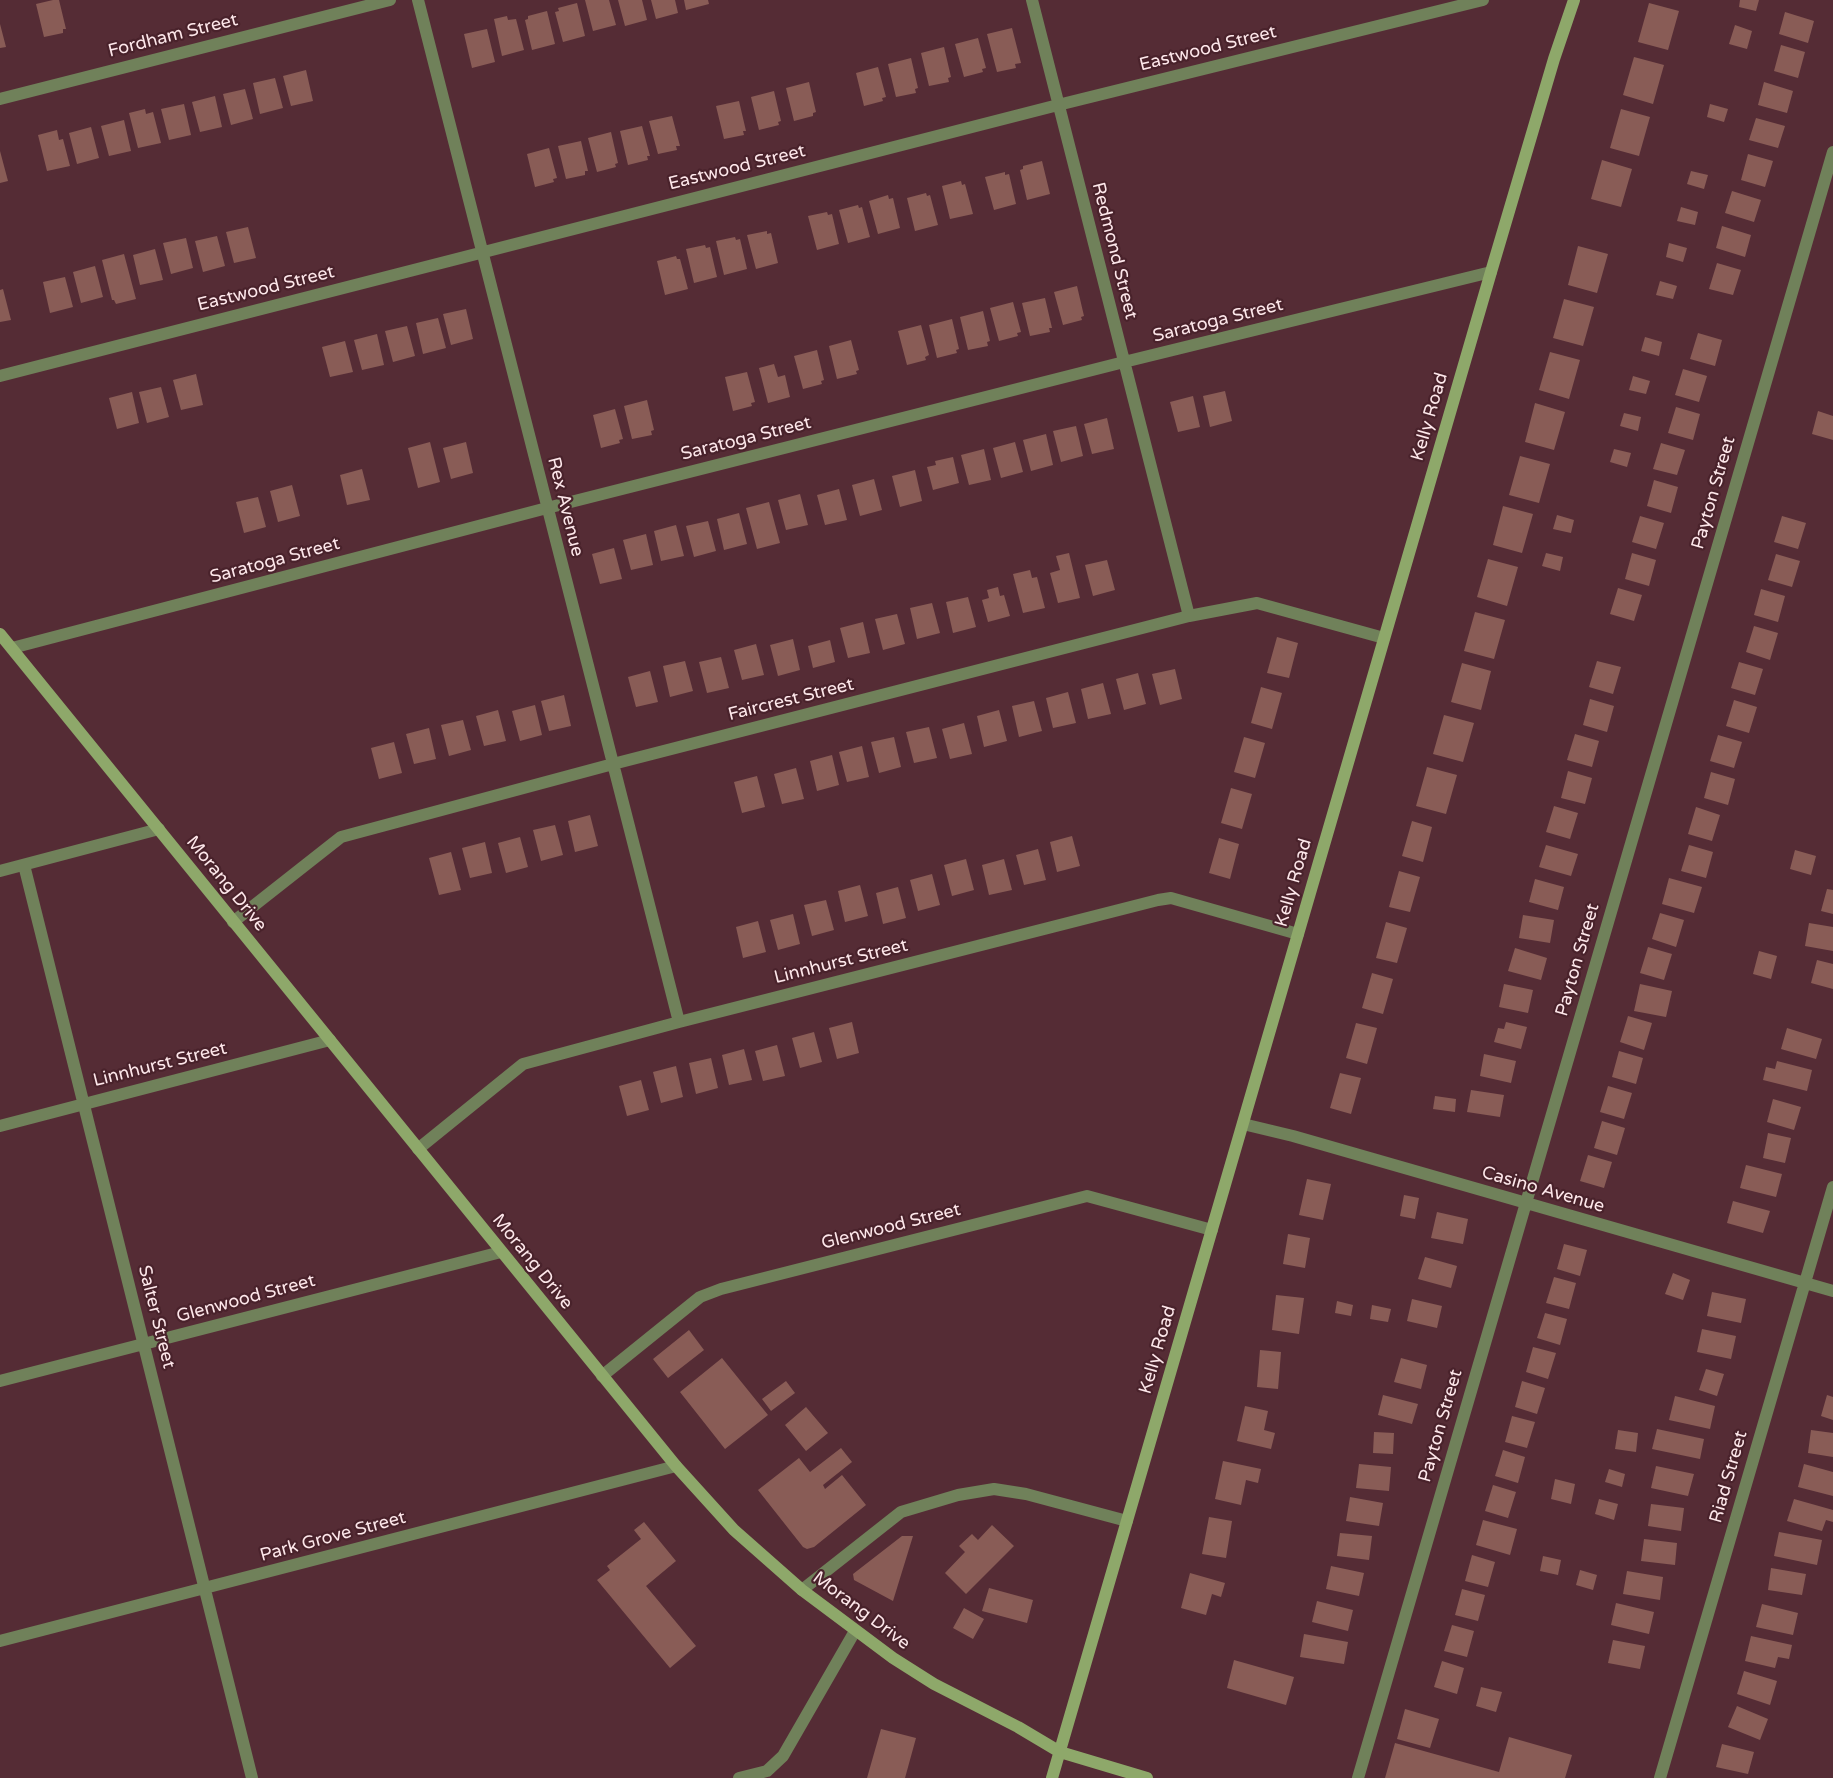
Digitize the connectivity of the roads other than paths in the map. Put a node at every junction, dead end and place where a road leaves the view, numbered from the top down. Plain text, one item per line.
1 (390, 0) edge
2 (418, 0) edge
3 (1032, 0) edge
4 (1483, 0) edge
5 (1574, 0) edge
6 (0, 99) edge
7 (1058, 105) junction
8 (1833, 152) edge
9 (482, 252) junction
10 (1491, 273) junction
11 (1124, 362) junction
12 (0, 376) edge
13 (547, 508) junction
14 (1189, 616) junction
15 (0, 634) edge
16 (1384, 638) junction
17 (12, 648) junction
18 (613, 764) junction
19 (159, 829) junction
20 (24, 865) junction
21 (0, 871) edge
22 (233, 922) junction
23 (1298, 934) junction
24 (679, 1022) junction
25 (330, 1040) junction
26 (83, 1104) junction
27 (1243, 1124) junction
28 (0, 1125) edge
29 (418, 1149) junction
30 (1833, 1187) edge
31 (1525, 1204) junction
32 (1212, 1230) junction
33 (501, 1252) junction
34 (1805, 1283) junction
35 (1833, 1291) edge
36 (144, 1344) junction
37 (602, 1376) junction
38 (0, 1382) edge
39 (675, 1466) junction
40 (1127, 1521) junction
41 (206, 1588) junction
42 (802, 1590) junction
43 (855, 1631) junction
44 (0, 1641) edge
45 (1060, 1752) junction
46 (252, 1778) edge
47 (739, 1778) edge
48 (1052, 1778) edge
49 (1147, 1778) edge
50 (1358, 1778) edge
51 (1660, 1778) edge

1 - 6 street, Fordham Street
2 - 9 street, Rex Avenue
3 - 7 street, Redmond Street
4 - 7 street, Eastwood Street
5 - 10 street, Kelly Road
7 - 9 street, Eastwood Street
7 - 11 street, Redmond Street
8 - 31 street, Payton Street
9 - 12 street, Eastwood Street
9 - 13 street, Rex Avenue
10 - 11 street, Saratoga Street
10 - 16 street, Kelly Road
11 - 13 street, Saratoga Street
11 - 14 street, Redmond Street
13 - 17 street, Saratoga Street
13 - 18 street, Rex Avenue
14 - 16 street, Faircrest Street
14 - 18 street, Faircrest Street
15 - 17 street, Morang Drive
16 - 23 street, Kelly Road
17 - 19 street, Morang Drive
18 - 22 street, Faircrest Street
18 - 24 street, Rex Avenue
19 - 20 street
19 - 22 street, Morang Drive
20 - 21 street
20 - 26 street, Salter Street
22 - 25 street, Morang Drive
23 - 24 street, Linnhurst Street
23 - 27 street, Kelly Road
24 - 29 street, Linnhurst Street
25 - 26 street, Linnhurst Street
25 - 29 street, Morang Drive
26 - 28 street, Linnhurst Street
26 - 36 street, Salter Street
27 - 31 street, Casino Avenue
27 - 32 street, Kelly Road
29 - 33 street, Morang Drive
30 - 34 street, Riad Street
31 - 34 street, Casino Avenue
31 - 50 street, Payton Street
32 - 37 street, Glenwood Street
32 - 40 street, Kelly Road
33 - 36 street, Glenwood Street
33 - 37 street, Morang Drive
34 - 35 street, Casino Avenue
34 - 51 street, Riad Street
36 - 38 street, Glenwood Street
36 - 41 street, Salter Street
37 - 39 street, Morang Drive
39 - 41 street, Park Grove Street
39 - 42 street, Morang Drive
40 - 42 street
40 - 45 street, Kelly Road
41 - 44 street, Park Grove Street
41 - 46 street, Salter Street
42 - 43 street, Morang Drive
43 - 45 street, Morang Drive
43 - 47 street
45 - 48 street, Kelly Road
45 - 49 street, Morang Drive

